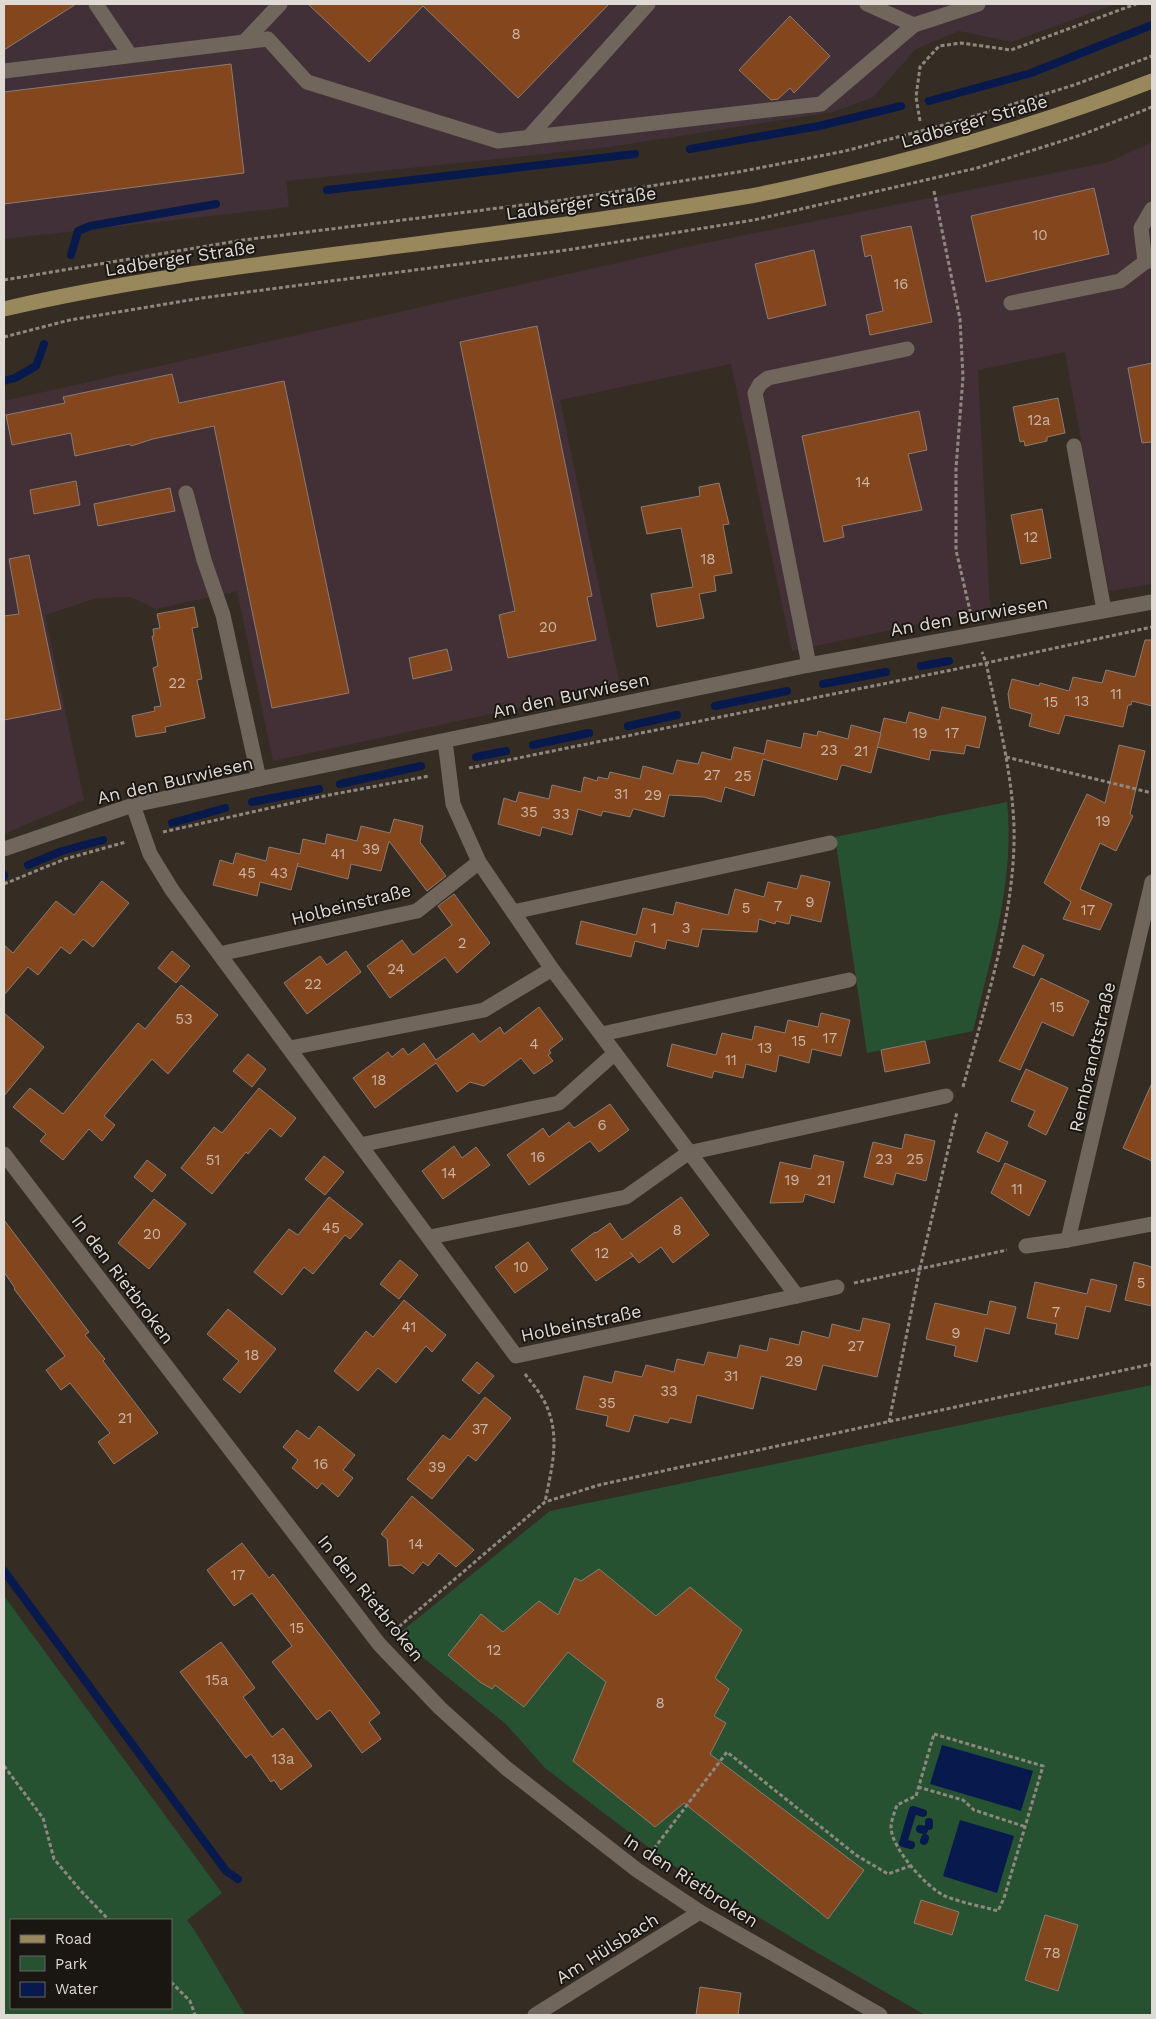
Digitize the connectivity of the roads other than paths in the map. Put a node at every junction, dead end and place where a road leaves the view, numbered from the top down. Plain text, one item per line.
1 (96, 4) edge
2 (280, 4) edge
3 (648, 4) edge
4 (867, 4) edge
5 (978, 4) edge
6 (914, 25) junction
7 (245, 41) junction
8 (130, 55) junction
9 (4, 70) edge
10 (1152, 81) edge
11 (528, 138) junction
12 (1152, 210) edge
13 (1148, 261) edge
14 (1011, 303) dead end
15 (4, 309) edge
16 (907, 349) dead end
17 (1074, 446) dead end
18 (186, 493) dead end
19 (1152, 602) edge
20 (1104, 610) junction
21 (809, 665) junction
22 (445, 741) junction
23 (259, 780) junction
24 (133, 806) junction
25 (830, 843) dead end
26 (4, 849) edge
27 (478, 862) junction
28 (1152, 882) edge
29 (513, 912) junction
30 (219, 954) junction
31 (552, 969) junction
32 (849, 980) dead end
33 (602, 1034) junction
34 (290, 1048) junction
35 (614, 1053) junction
36 (946, 1096) dead end
37 (360, 1145) junction
38 (688, 1153) junction
39 (4, 1154) edge
40 (1152, 1224) edge
41 (430, 1237) junction
42 (1068, 1240) junction
43 (1026, 1246) road end
44 (837, 1287) road end
45 (797, 1296) junction
46 (700, 1912) junction
47 (535, 2015) edge
48 (880, 2015) edge

1 - 8 street
2 - 7 street
3 - 11 street
4 - 6 street
5 - 6 street
6 - 11 street
7 - 8 street
7 - 11 street
8 - 9 street
10 - 15 main road, Ladberger Straße
12 - 13 street
13 - 14 street
16 - 21 street
17 - 20 street
18 - 23 street
19 - 20 street, An den Burwiesen
20 - 21 street, An den Burwiesen
21 - 22 street, An den Burwiesen
22 - 23 street, An den Burwiesen
22 - 27 street
23 - 24 street, An den Burwiesen
24 - 26 street, An den Burwiesen
24 - 30 street, Holbeinstraße
25 - 29 street
27 - 29 street
27 - 30 street, Holbeinstraße
28 - 42 street, Rembrandtstraße
29 - 31 street
30 - 34 street, Holbeinstraße
31 - 33 street
31 - 34 street
32 - 33 street
33 - 35 street
34 - 37 street, Holbeinstraße
35 - 37 street
35 - 38 street
36 - 38 street
37 - 41 street, Holbeinstraße
38 - 41 street
38 - 45 street
39 - 46 street, In den Rietbroken
40 - 42 street
41 - 45 street, Holbeinstraße
42 - 43 street
44 - 45 street, Holbeinstraße
46 - 47 street, Am Hülsbach
46 - 48 street, In den Rietbroken

